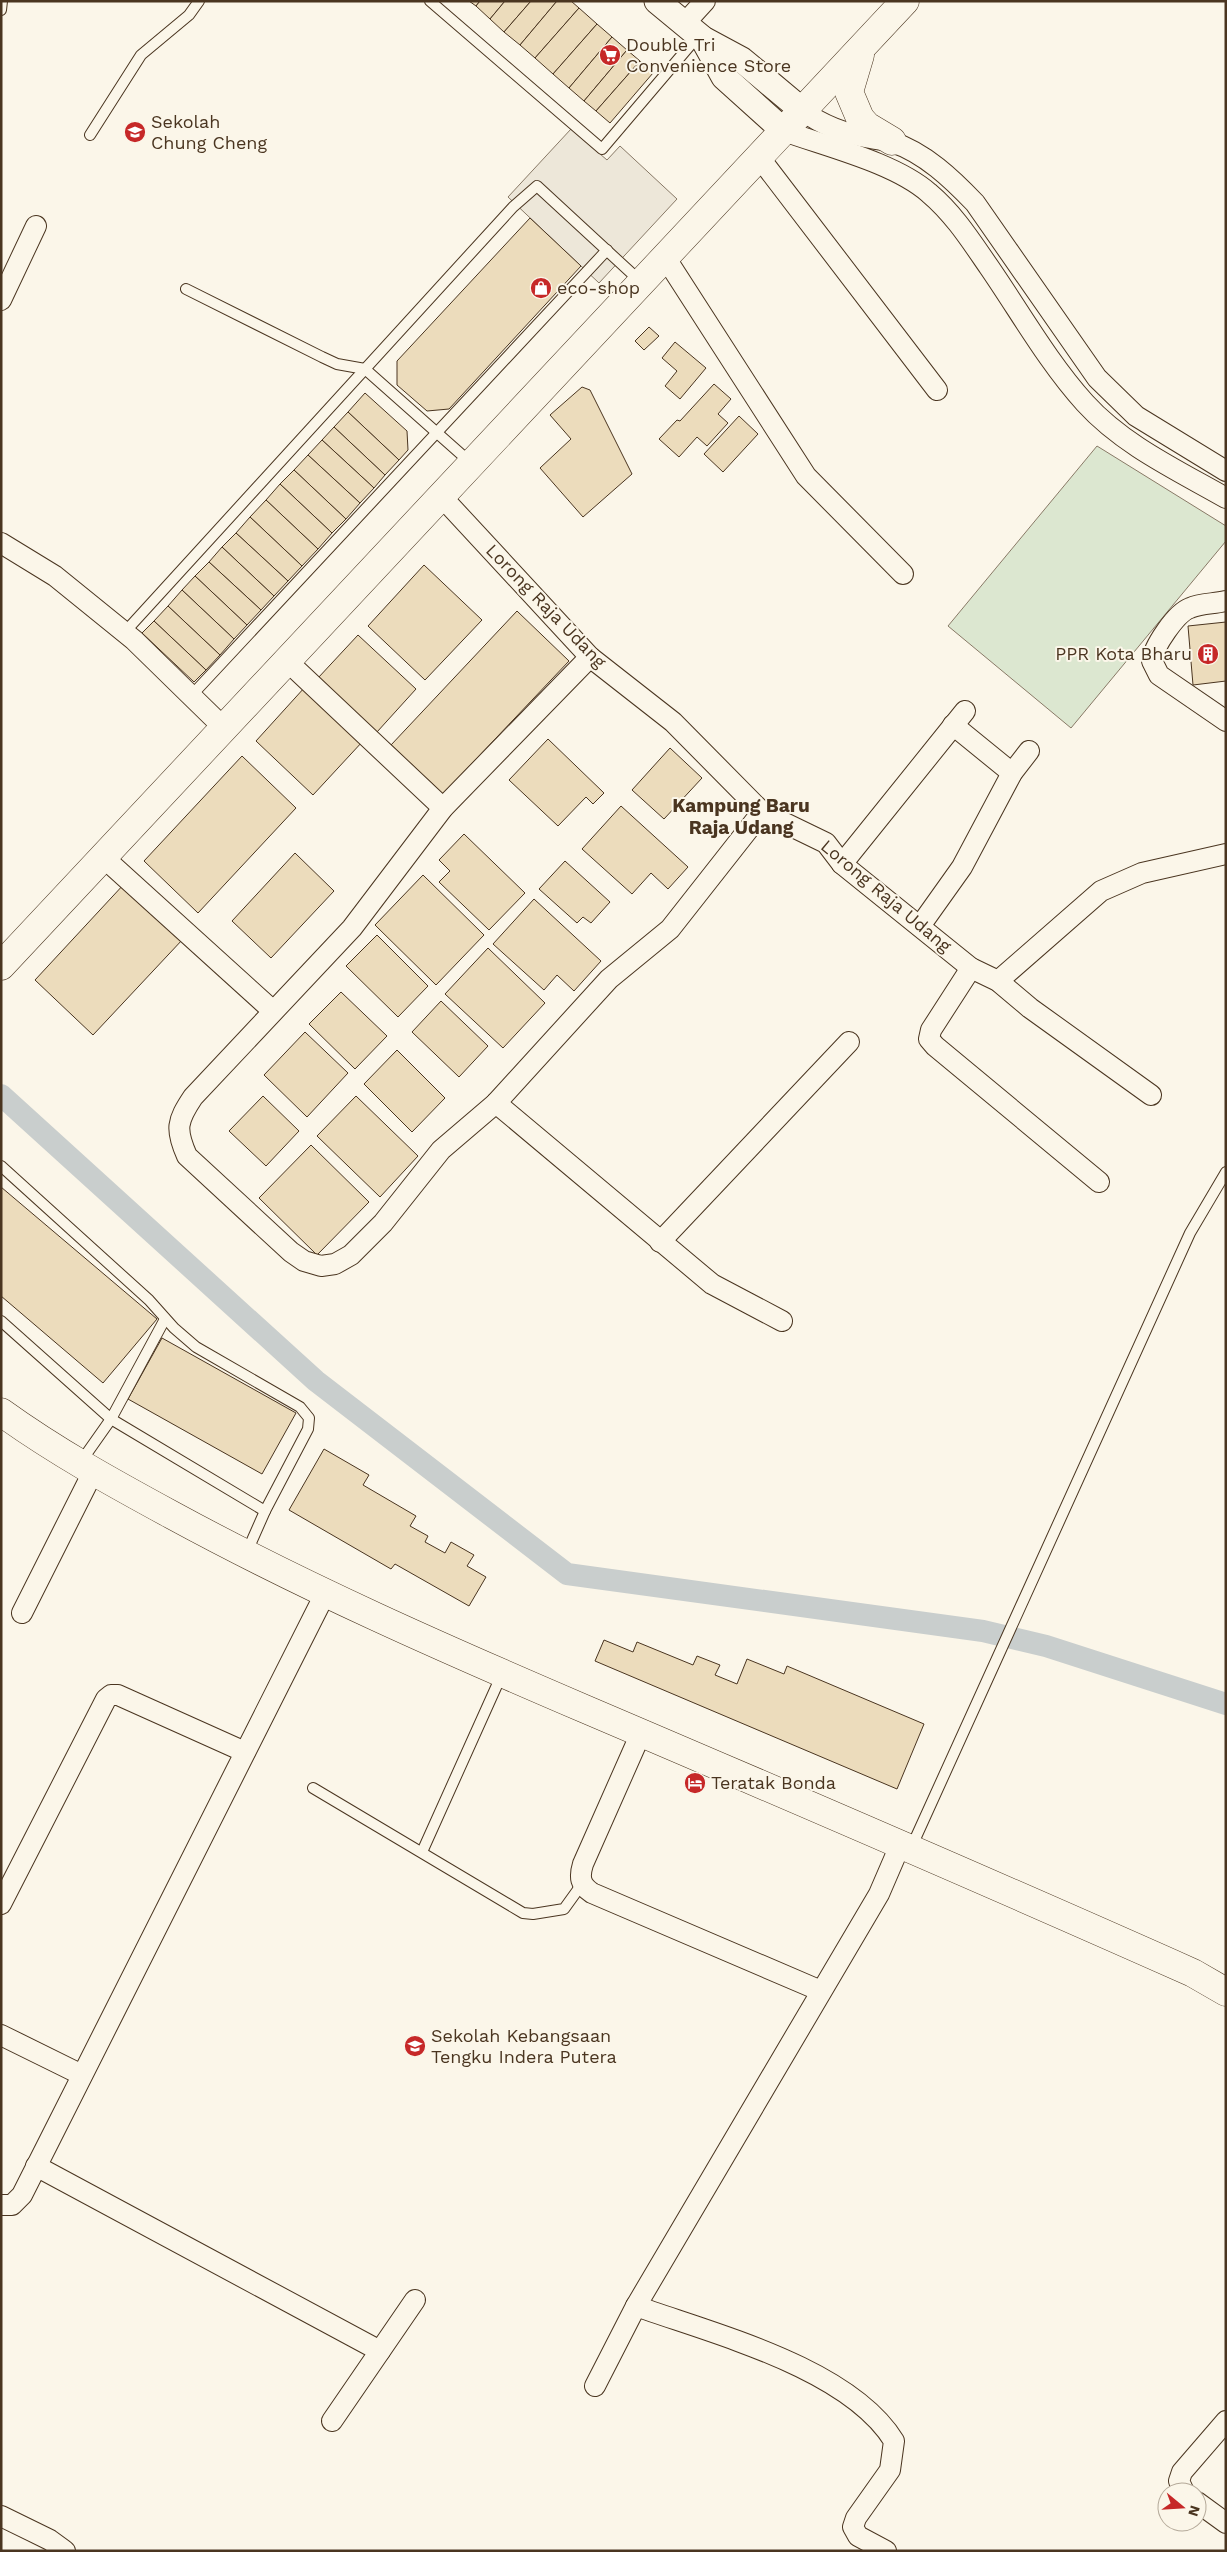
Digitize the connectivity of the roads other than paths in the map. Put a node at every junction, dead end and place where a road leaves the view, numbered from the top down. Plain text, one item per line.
1 (199, 1) edge
2 (658, 1) edge
3 (706, 1) edge
4 (905, 1) edge
5 (2, 2) edge
6 (433, 2) edge
7 (1, 10) edge
8 (695, 33) junction
9 (863, 46) junction
10 (803, 111) junction
11 (784, 131) junction
12 (90, 136) dead end
13 (892, 141) junction
14 (759, 157) junction
15 (36, 226) dead end
16 (607, 250) junction
17 (665, 257) junction
18 (642, 282) junction
19 (186, 289) dead end
20 (1, 300) edge
21 (365, 369) junction
22 (937, 390) dead end
23 (437, 432) junction
24 (472, 463) junction
25 (1226, 471) edge
26 (442, 496) junction
27 (1226, 498) edge
28 (1, 543) edge
29 (904, 574) dead end
30 (1226, 601) edge
31 (124, 633) junction
32 (590, 657) junction
33 (287, 661) junction
34 (191, 696) junction
35 (1226, 721) edge
36 (224, 728) junction
37 (1029, 751) dead end
38 (1012, 774) junction
39 (443, 808) junction
40 (762, 812) junction
41 (1226, 854) edge
42 (103, 857) junction
43 (842, 864) junction
44 (920, 926) junction
45 (1, 966) edge
46 (971, 968) junction
47 (998, 980) junction
48 (273, 1011) junction
49 (849, 1042) dead end
50 (1151, 1095) dead end
51 (496, 1103) junction
52 (1, 1166) edge
53 (1226, 1172) edge
54 (1099, 1182) dead end
55 (660, 1242) junction
56 (165, 1318) junction
57 (1, 1321) edge
58 (782, 1321) dead end
59 (1, 1412) edge
60 (111, 1419) junction
61 (86, 1468) junction
62 (265, 1511) junction
63 (246, 1554) junction
64 (326, 1594) junction
65 (22, 1613) dead end
66 (502, 1674) junction
67 (641, 1733) junction
68 (245, 1752) junction
69 (313, 1788) dead end
70 (906, 1846) junction
71 (422, 1852) junction
72 (582, 1884) junction
73 (1, 1904) edge
74 (821, 1991) junction
75 (1226, 1992) edge
76 (1, 2035) edge
77 (82, 2076) junction
78 (36, 2166) junction
79 (1, 2205) edge
80 (415, 2300) dead end
81 (636, 2306) junction
82 (380, 2351) junction
83 (595, 2386) dead end
84 (332, 2421) dead end
85 (1226, 2421) edge
86 (1179, 2482) edge
87 (1207, 2509) edge
88 (1, 2516) edge
89 (1226, 2523) edge
90 (65, 2551) edge
91 (886, 2551) edge

1 - 12 lane
2 - 8 street
3 - 8 street
4 - 9 main road
5 - 7 lane
6 - 8 lane
8 - 10 street
8 - 11 street
9 - 10 main road
9 - 13 main road
10 - 11 main road
10 - 13 street
11 - 14 main road
11 - 27 street
13 - 25 street
14 - 17 main road
14 - 22 street
15 - 20 street
16 - 18 lane
16 - 21 lane
16 - 23 lane
17 - 18 main road
17 - 29 street
18 - 24 main road
19 - 21 lane
21 - 23 lane
21 - 31 lane
23 - 24 lane
23 - 34 lane
24 - 26 main road
26 - 32 street, Lorong Raja Udang
26 - 33 main road
28 - 31 street
30 - 35 street
31 - 34 street
32 - 39 street
32 - 40 street, Lorong Raja Udang
33 - 36 main road
33 - 39 street
34 - 36 street
36 - 42 main road
37 - 38 street
38 - 43 street
38 - 44 street
39 - 48 street
40 - 43 street, Lorong Raja Udang
40 - 51 street
41 - 47 street
42 - 45 main road
42 - 48 street
43 - 44 street, Lorong Raja Udang
44 - 46 street, Lorong Raja Udang
46 - 47 street, Lorong Raja Udang
46 - 54 street
47 - 50 street, Lorong Raja Udang
48 - 51 street
49 - 55 street
51 - 55 street
52 - 56 lane
53 - 70 lane
55 - 58 street
56 - 60 lane
56 - 62 lane
57 - 60 lane
59 - 61 main road
60 - 61 lane
60 - 62 lane
61 - 63 main road
61 - 65 street
62 - 63 lane
63 - 64 main road
64 - 66 main road
64 - 68 street
66 - 67 main road
66 - 71 lane
67 - 70 main road
67 - 72 street
68 - 73 street
68 - 77 street
69 - 71 lane
70 - 74 street
70 - 75 main road
71 - 72 lane
72 - 74 street
74 - 81 street
76 - 77 street
77 - 78 street
78 - 79 street
78 - 82 street
80 - 82 street
81 - 83 street
81 - 91 street
82 - 84 street
85 - 86 street
87 - 89 street
88 - 90 street

